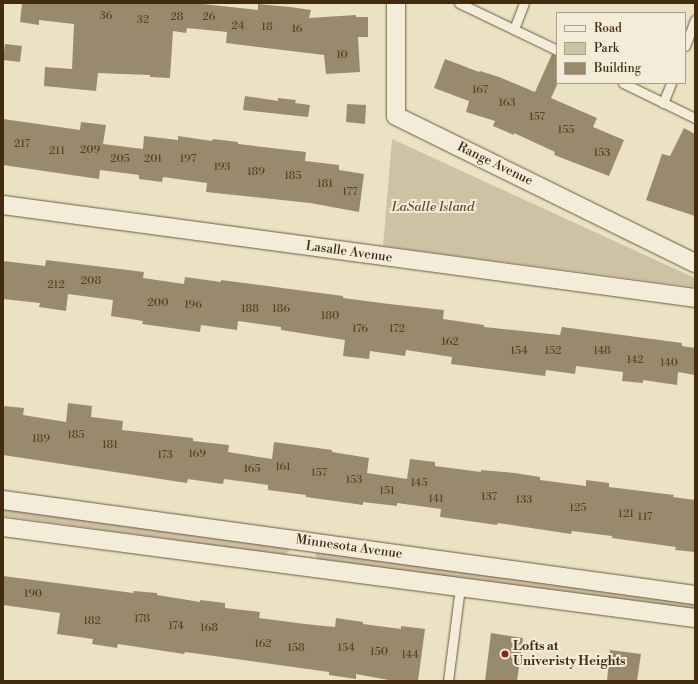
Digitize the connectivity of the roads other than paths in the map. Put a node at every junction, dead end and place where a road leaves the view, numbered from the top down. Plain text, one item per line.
1 (396, 3) edge
2 (459, 3) edge
3 (524, 3) edge
4 (695, 20) edge
5 (514, 28) junction
6 (693, 31) edge
7 (686, 44) edge
8 (556, 49) edge
9 (625, 84) edge
10 (671, 84) edge
11 (663, 103) junction
12 (695, 118) edge
13 (3, 205) edge
14 (695, 263) edge
15 (695, 298) edge
16 (3, 500) edge
17 (3, 528) edge
18 (302, 541) junction
19 (299, 567) junction
20 (460, 587) junction
21 (695, 595) edge
22 (695, 618) edge
23 (448, 681) edge

1 - 14 street, Range Avenue
2 - 5 lane
3 - 5 lane
4 - 6 lane
5 - 8 lane
6 - 7 lane
9 - 11 lane
10 - 11 lane
11 - 12 lane
13 - 15 street, Lasalle Avenue
16 - 18 street, Minnesota Avenue
17 - 19 street, Minnesota Avenue
18 - 19 street
18 - 21 street, Minnesota Avenue
19 - 20 street, Minnesota Avenue
20 - 22 street, Minnesota Avenue
20 - 23 lane

